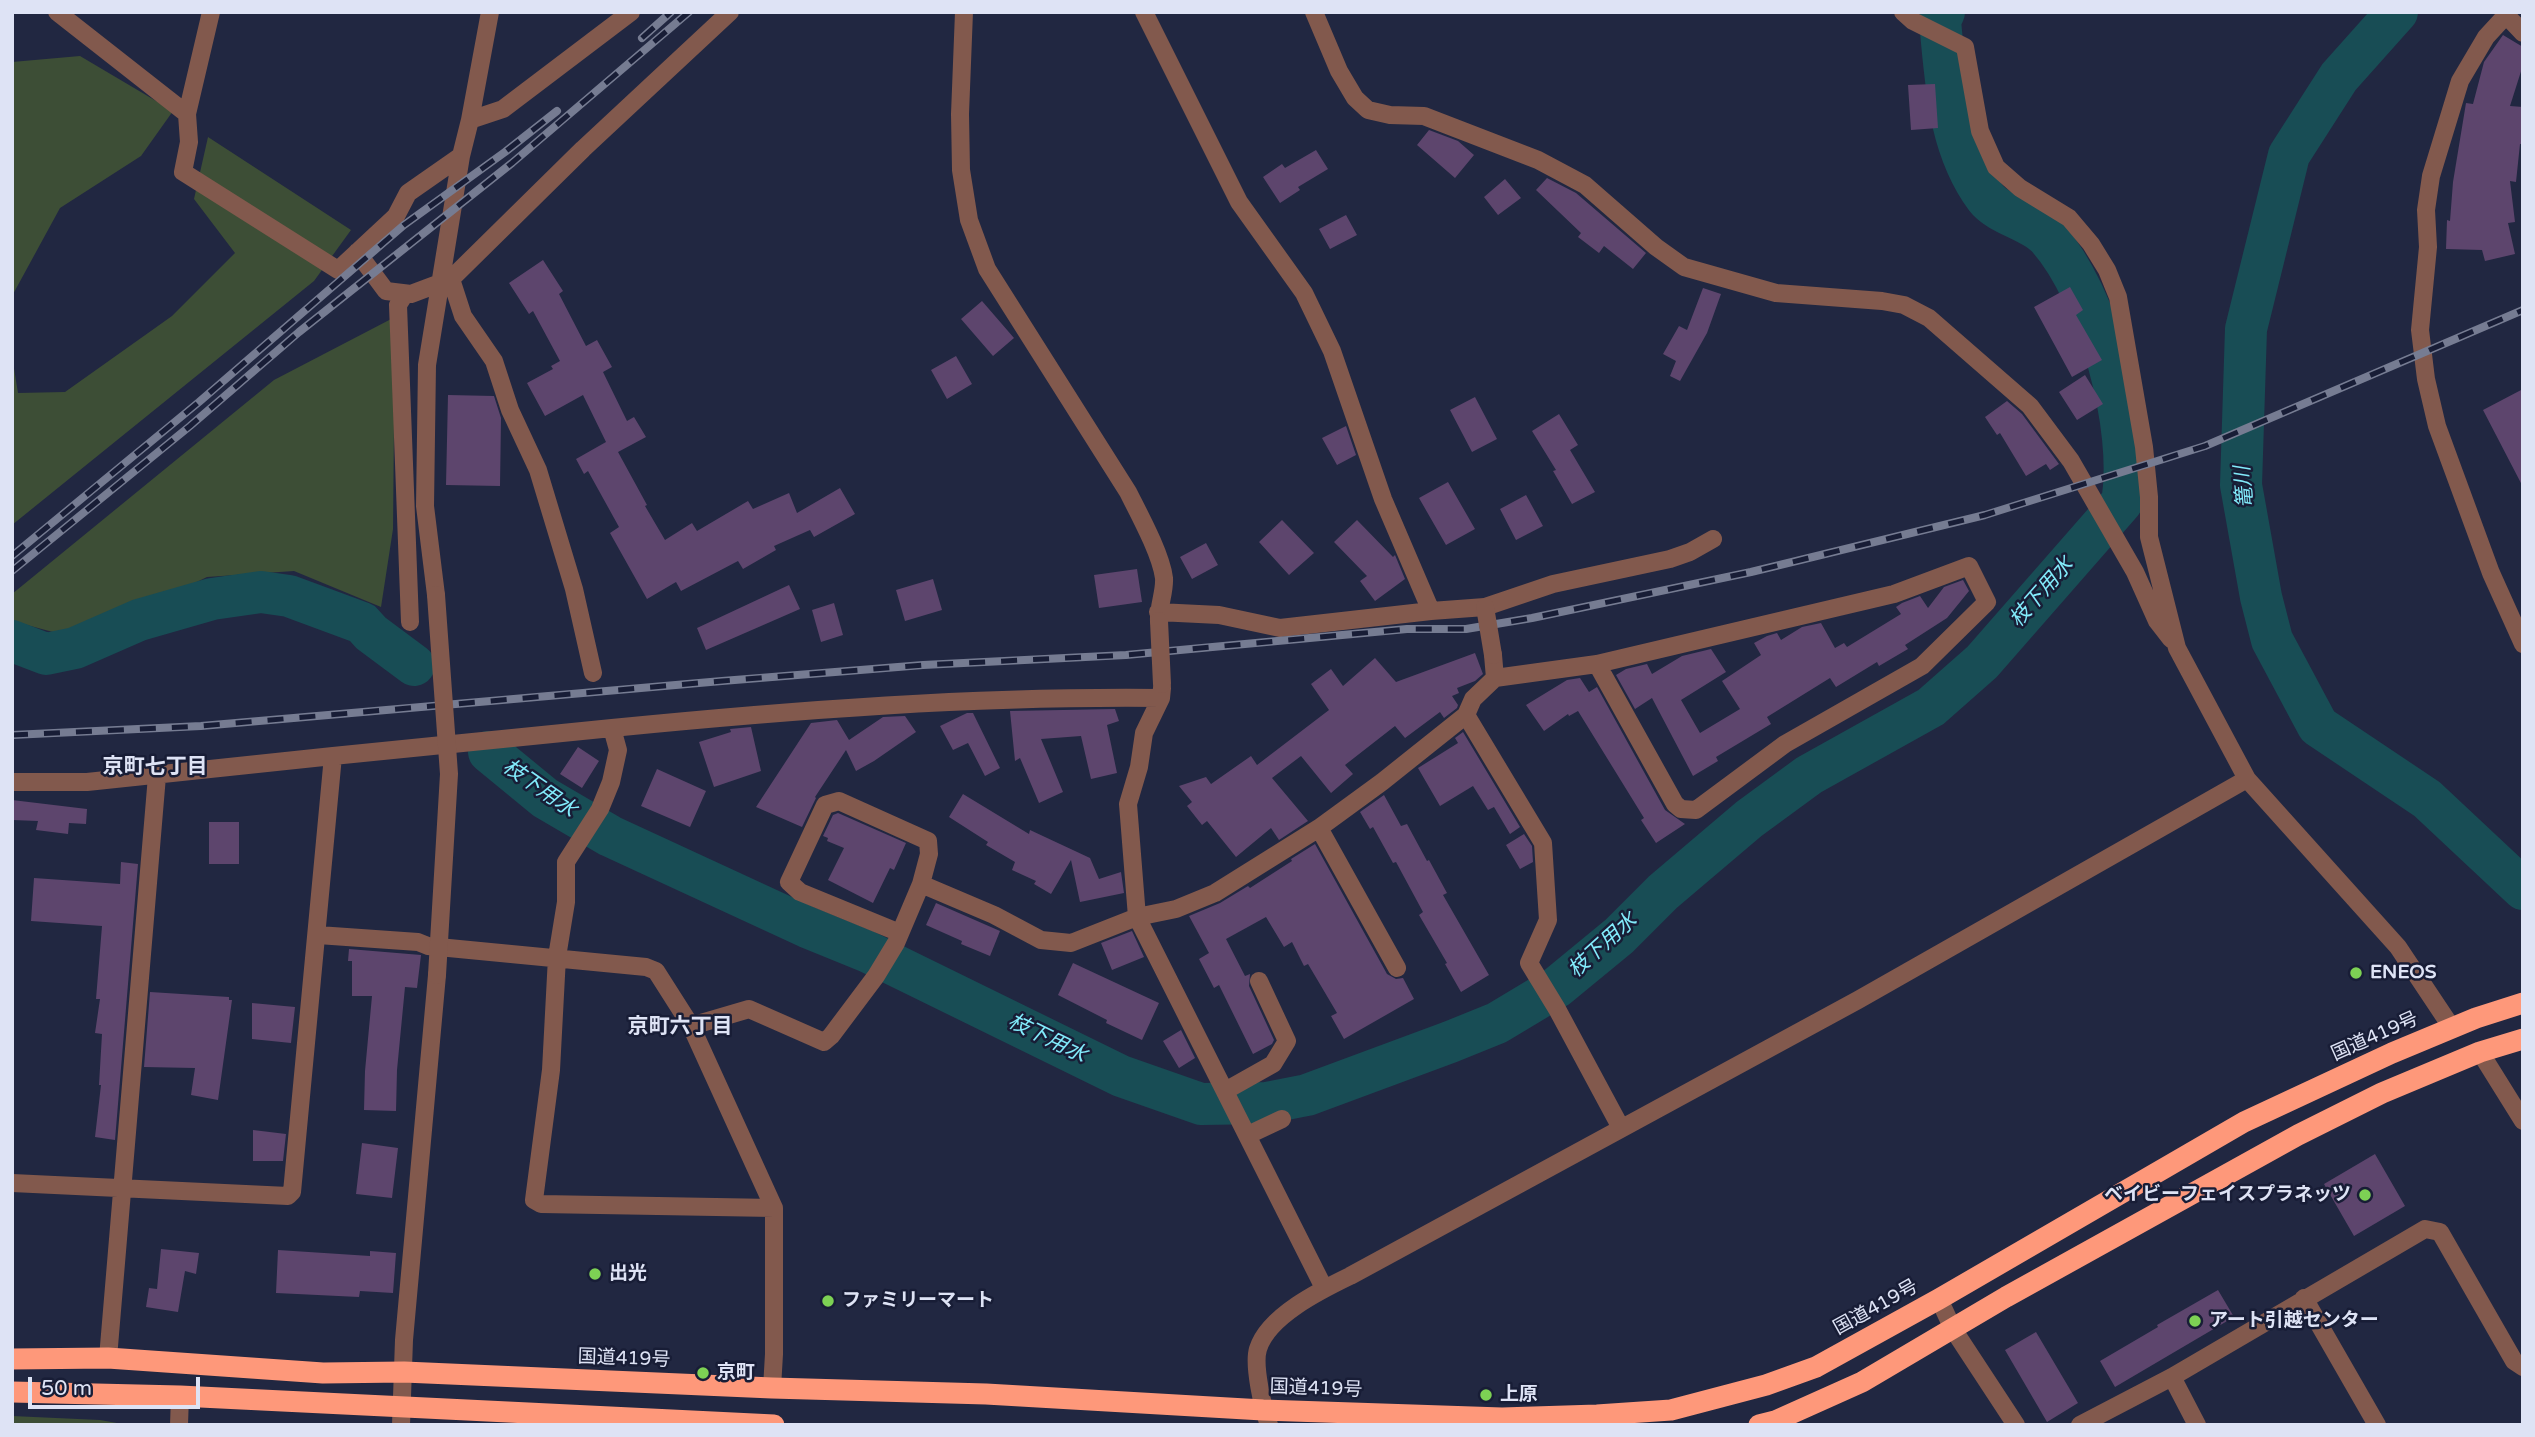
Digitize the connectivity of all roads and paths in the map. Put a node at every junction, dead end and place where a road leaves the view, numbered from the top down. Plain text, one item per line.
1 (57, 12) edge
2 (211, 12) edge
3 (490, 12) edge
4 (631, 12) edge
5 (730, 12) edge
6 (964, 12) edge
7 (1144, 12) edge
8 (1314, 12) edge
9 (2508, 14) edge
10 (1908, 17) edge
11 (2523, 33) edge
12 (187, 114) junction
13 (470, 120) junction
14 (461, 156) junction
15 (357, 252) junction
16 (446, 280) junction
17 (405, 294) junction
18 (1713, 539) dead end
19 (1485, 607) junction
20 (1432, 611) junction
21 (1159, 617) junction
22 (410, 622) dead end
23 (2523, 644) edge
24 (2177, 648) junction
25 (1597, 664) junction
26 (593, 673) dead end
27 (1495, 678) junction
28 (1161, 691) junction
29 (1466, 715) junction
30 (612, 728) junction
31 (333, 756) junction
32 (157, 776) junction
33 (2247, 779) junction
34 (12, 782) edge
35 (1319, 828) junction
36 (921, 884) junction
37 (1137, 917) junction
38 (318, 935) junction
39 (898, 938) junction
40 (557, 957) junction
41 (1396, 968) dead end
42 (1259, 981) dead end
43 (2523, 1003) edge
44 (691, 1026) junction
45 (2452, 1028) junction
46 (2513, 1042) edge
47 (2480, 1052) junction
48 (1225, 1091) junction
49 (1282, 1119) dead end
50 (2523, 1121) edge
51 (1621, 1128) junction
52 (1246, 1132) junction
53 (12, 1183) edge
54 (122, 1188) junction
55 (774, 1208) junction
56 (1324, 1288) junction
57 (2304, 1298) junction
58 (1939, 1299) junction
59 (1953, 1329) junction
60 (12, 1359) edge
61 (108, 1359) junction
62 (2523, 1367) edge
63 (404, 1373) junction
64 (2172, 1377) junction
65 (772, 1388) junction
66 (12, 1392) edge
67 (180, 1396) junction
68 (401, 1416) edge
69 (1266, 1417) edge
70 (179, 1425) edge
71 (775, 1425) edge
72 (1759, 1425) edge
73 (2015, 1425) edge
74 (2080, 1425) edge
75 (2197, 1425) edge
76 (2377, 1425) edge

1 - 12 street
2 - 12 street
3 - 13 street
4 - 13 street
5 - 16 street
6 - 21 street
7 - 20 street
8 - 24 street
9 - 11 street
9 - 23 street
10 - 24 street
12 - 15 street
13 - 14 street
14 - 15 street
14 - 16 street
15 - 17 street
16 - 17 street
16 - 26 street
16 - 63 street, bridge
17 - 22 street
18 - 19 street
19 - 20 street
19 - 27 street, bridge
20 - 21 street
21 - 28 street, bridge
24 - 33 street
25 - 25 street
25 - 27 street
27 - 29 street
28 - 30 street
28 - 37 street
29 - 35 street
29 - 51 street
30 - 31 street
30 - 40 street
31 - 32 street
31 - 38 street
32 - 34 street
32 - 54 street
33 - 45 street
33 - 51 street
35 - 37 street
35 - 41 street
36 - 37 street
36 - 39 street
36 - 39 street
37 - 48 street
38 - 40 street
38 - 54 street
39 - 44 street
40 - 44 street
40 - 55 street
42 - 48 street
43 - 45 highway, 国道419号
44 - 55 street
45 - 58 highway, 国道419号
46 - 47 highway
47 - 50 street
47 - 59 highway
48 - 52 street
49 - 52 street
51 - 56 street
52 - 56 street
53 - 54 street
54 - 61 street
55 - 65 street
56 - 69 street
57 - 62 street
57 - 64 street
57 - 76 street
58 - 59 street
58 - 69 highway, 国道419号
59 - 72 highway
59 - 73 street
60 - 61 highway, 国道419号
61 - 63 highway, 国道419号
63 - 65 highway, 国道419号
63 - 68 street
64 - 74 street
64 - 75 street
65 - 69 highway, 国道419号
66 - 67 highway
67 - 68 highway
67 - 70 street
68 - 71 highway

